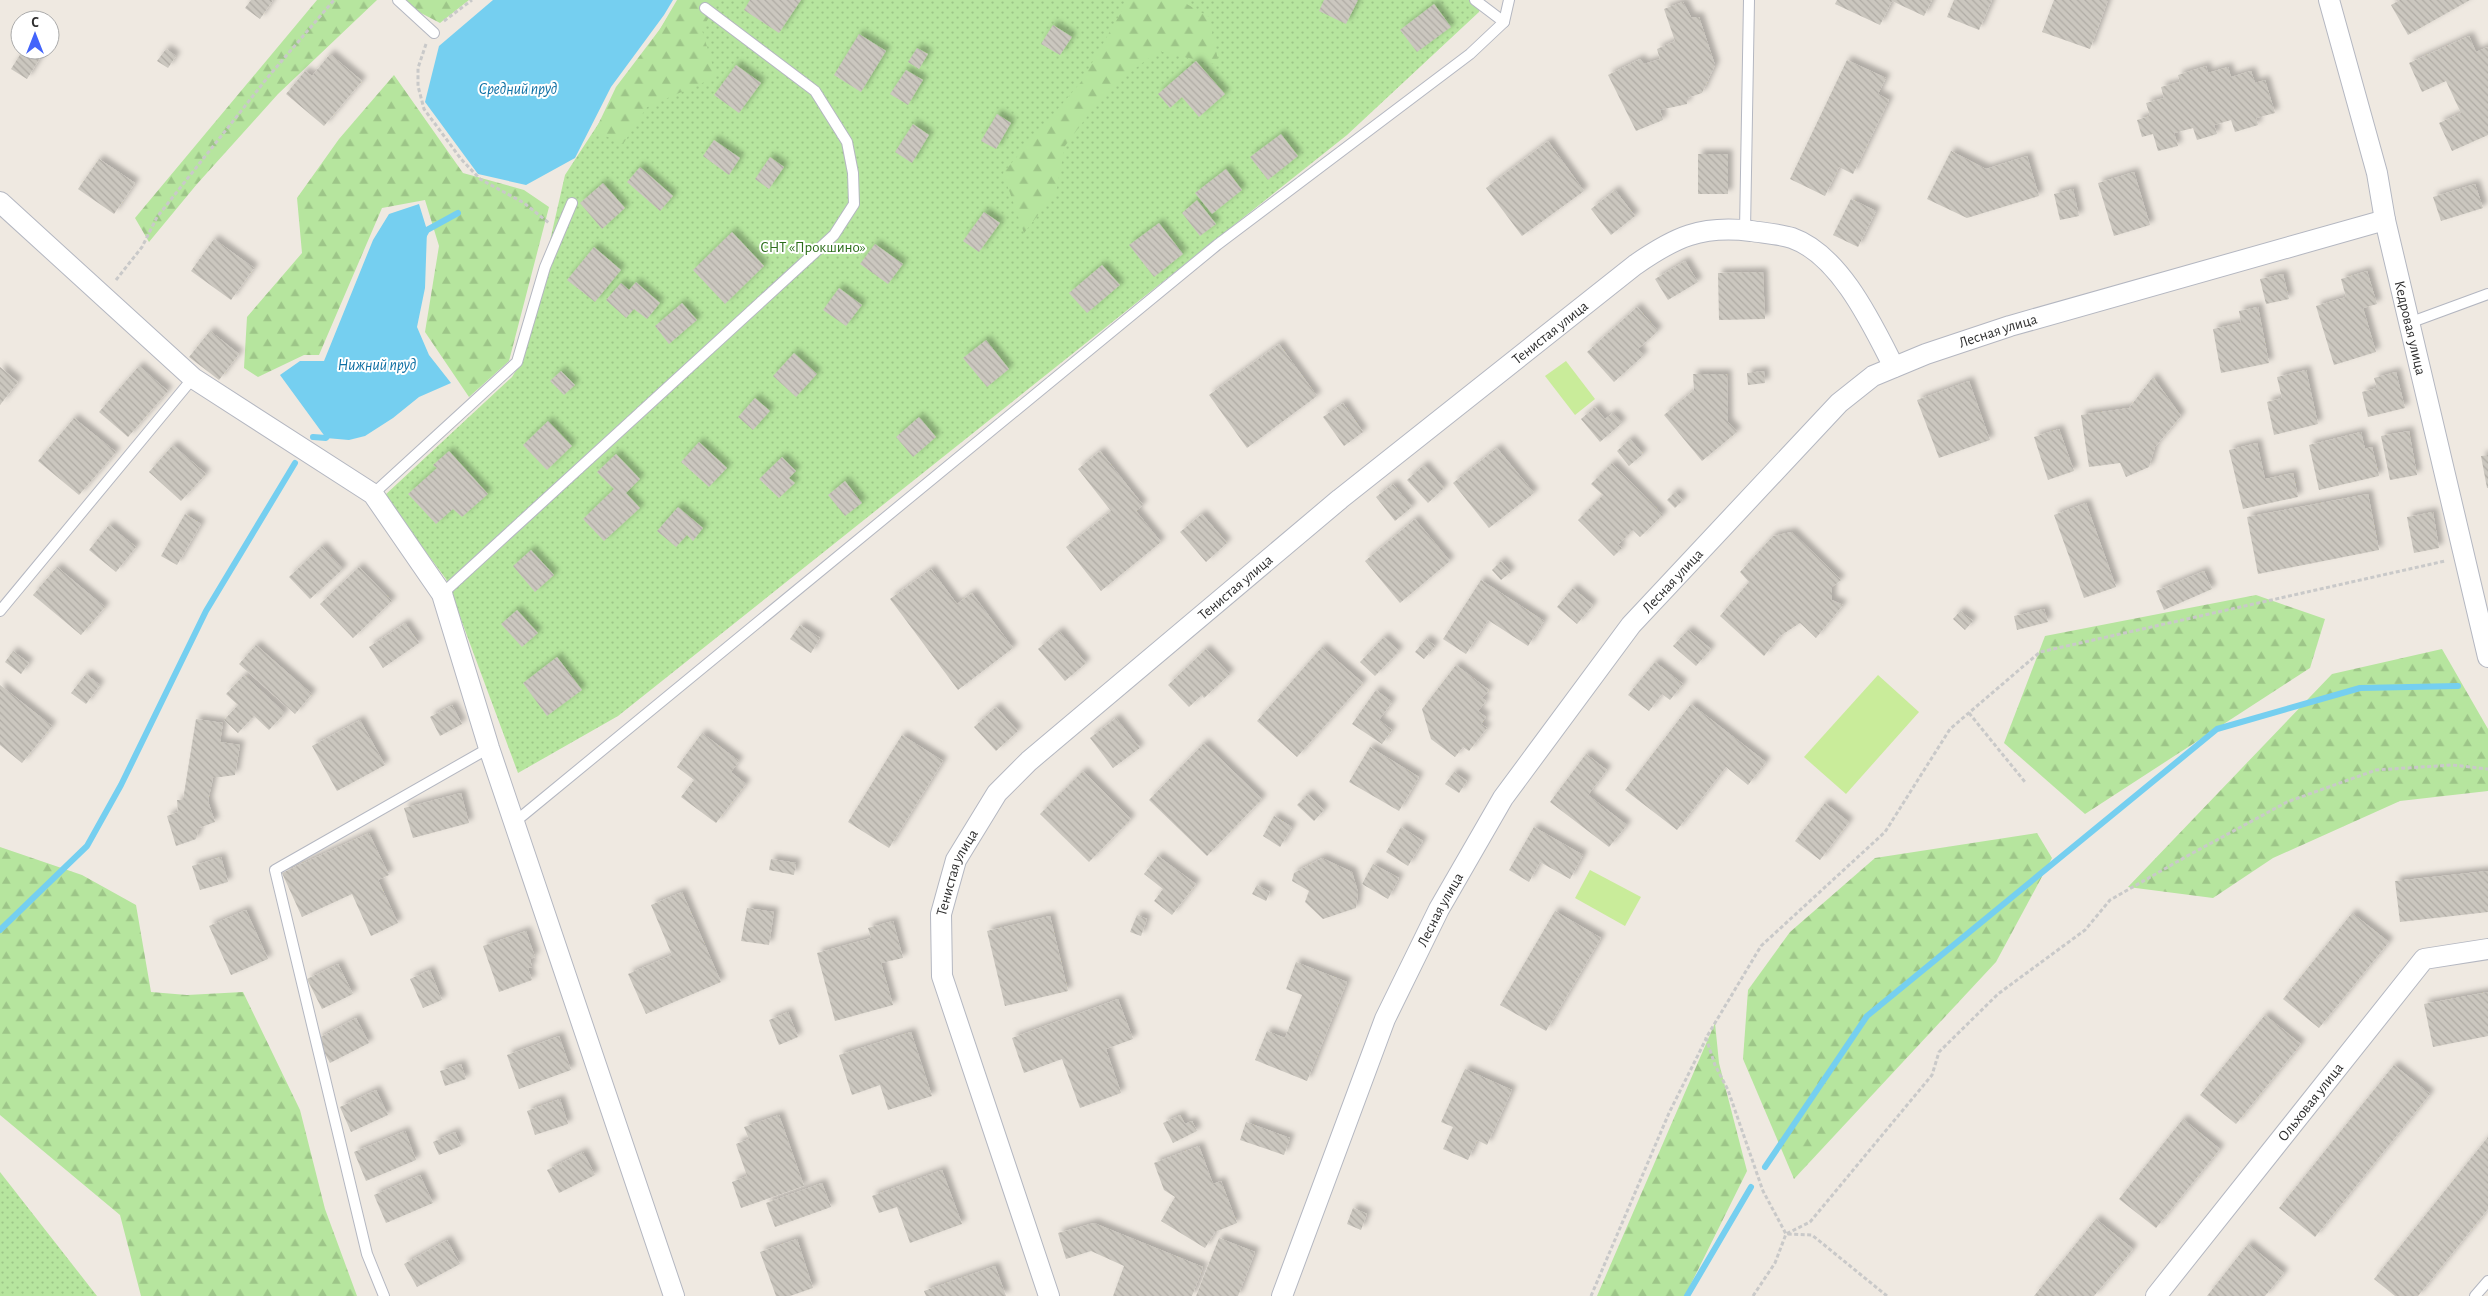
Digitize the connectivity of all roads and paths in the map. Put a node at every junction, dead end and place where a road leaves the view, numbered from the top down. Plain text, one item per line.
1 (334, 0) edge
2 (398, 0) edge
3 (472, 0) edge
4 (1475, 0) edge
5 (1509, 0) edge
6 (1749, 0) edge
7 (2328, 0) edge
8 (705, 8) dead end
9 (1504, 22) junction
10 (432, 32) junction
11 (0, 202) edge
12 (572, 203) dead end
13 (2385, 220) junction
14 (1744, 230) junction
15 (560, 232) junction
16 (2488, 294) edge
17 (104, 296) junction
18 (2409, 322) junction
19 (1894, 367) junction
20 (193, 378) junction
21 (373, 494) junction
22 (2465, 557) junction
23 (442, 594) junction
24 (0, 611) edge
25 (2488, 657) edge
26 (1968, 713) junction
27 (489, 748) junction
28 (2488, 769) edge
29 (2024, 782) dead end
30 (516, 821) junction
31 (2488, 949) edge
32 (1706, 1038) junction
33 (1786, 1234) junction
34 (2488, 1280) edge
35 (384, 1296) edge
36 (674, 1296) edge
37 (1049, 1296) edge
38 (1282, 1296) edge
39 (1591, 1296) edge
40 (1753, 1296) edge
41 (1887, 1296) edge
42 (2156, 1296) edge
43 (2475, 1296) edge

1 - 17 path
2 - 10 lane
3 - 10 path
4 - 9 lane
5 - 9 lane
6 - 14 lane
7 - 13 street, Кедровая улица
8 - 23 lane
9 - 30 lane
10 - 15 path
11 - 17 street
12 - 15 lane
13 - 18 street, Кедровая улица
13 - 19 street, Лесная улица
14 - 19 street, Тенистая улица
14 - 37 street, Тенистая улица
15 - 21 lane
16 - 18 lane
17 - 20 street
18 - 22 street, Кедровая улица
19 - 38 street, Лесная улица
20 - 21 street
20 - 24 lane
21 - 23 street
22 - 25 street, Кедровая улица
22 - 26 path
23 - 27 street
26 - 29 path
26 - 32 path
27 - 30 street
27 - 35 lane
28 - 33 path
30 - 36 street
31 - 42 street, Ольховая улица
32 - 33 path
32 - 39 path
33 - 40 path
33 - 41 path
34 - 43 lane

